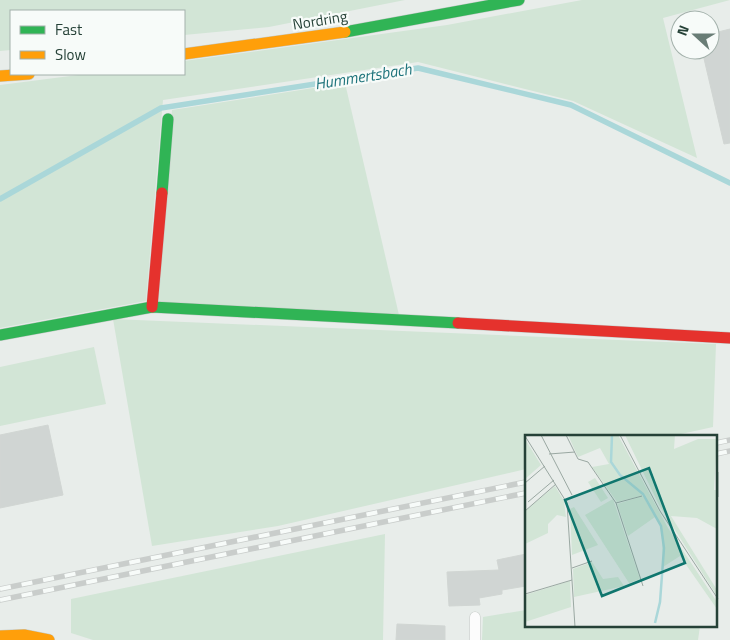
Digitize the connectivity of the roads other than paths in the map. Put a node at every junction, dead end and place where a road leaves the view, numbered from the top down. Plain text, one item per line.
1 (519, 0) edge
2 (185, 54) edge
3 (14, 75) edge
4 (0, 76) edge
5 (168, 119) dead end
6 (152, 307) junction
7 (0, 335) edge
8 (730, 338) edge
9 (475, 617) dead end
10 (0, 636) edge
11 (49, 640) edge
12 (475, 640) edge

1 - 2 street, Nordring
3 - 4 street
5 - 6 street
6 - 7 street
6 - 8 street
9 - 12 lane
10 - 11 street

